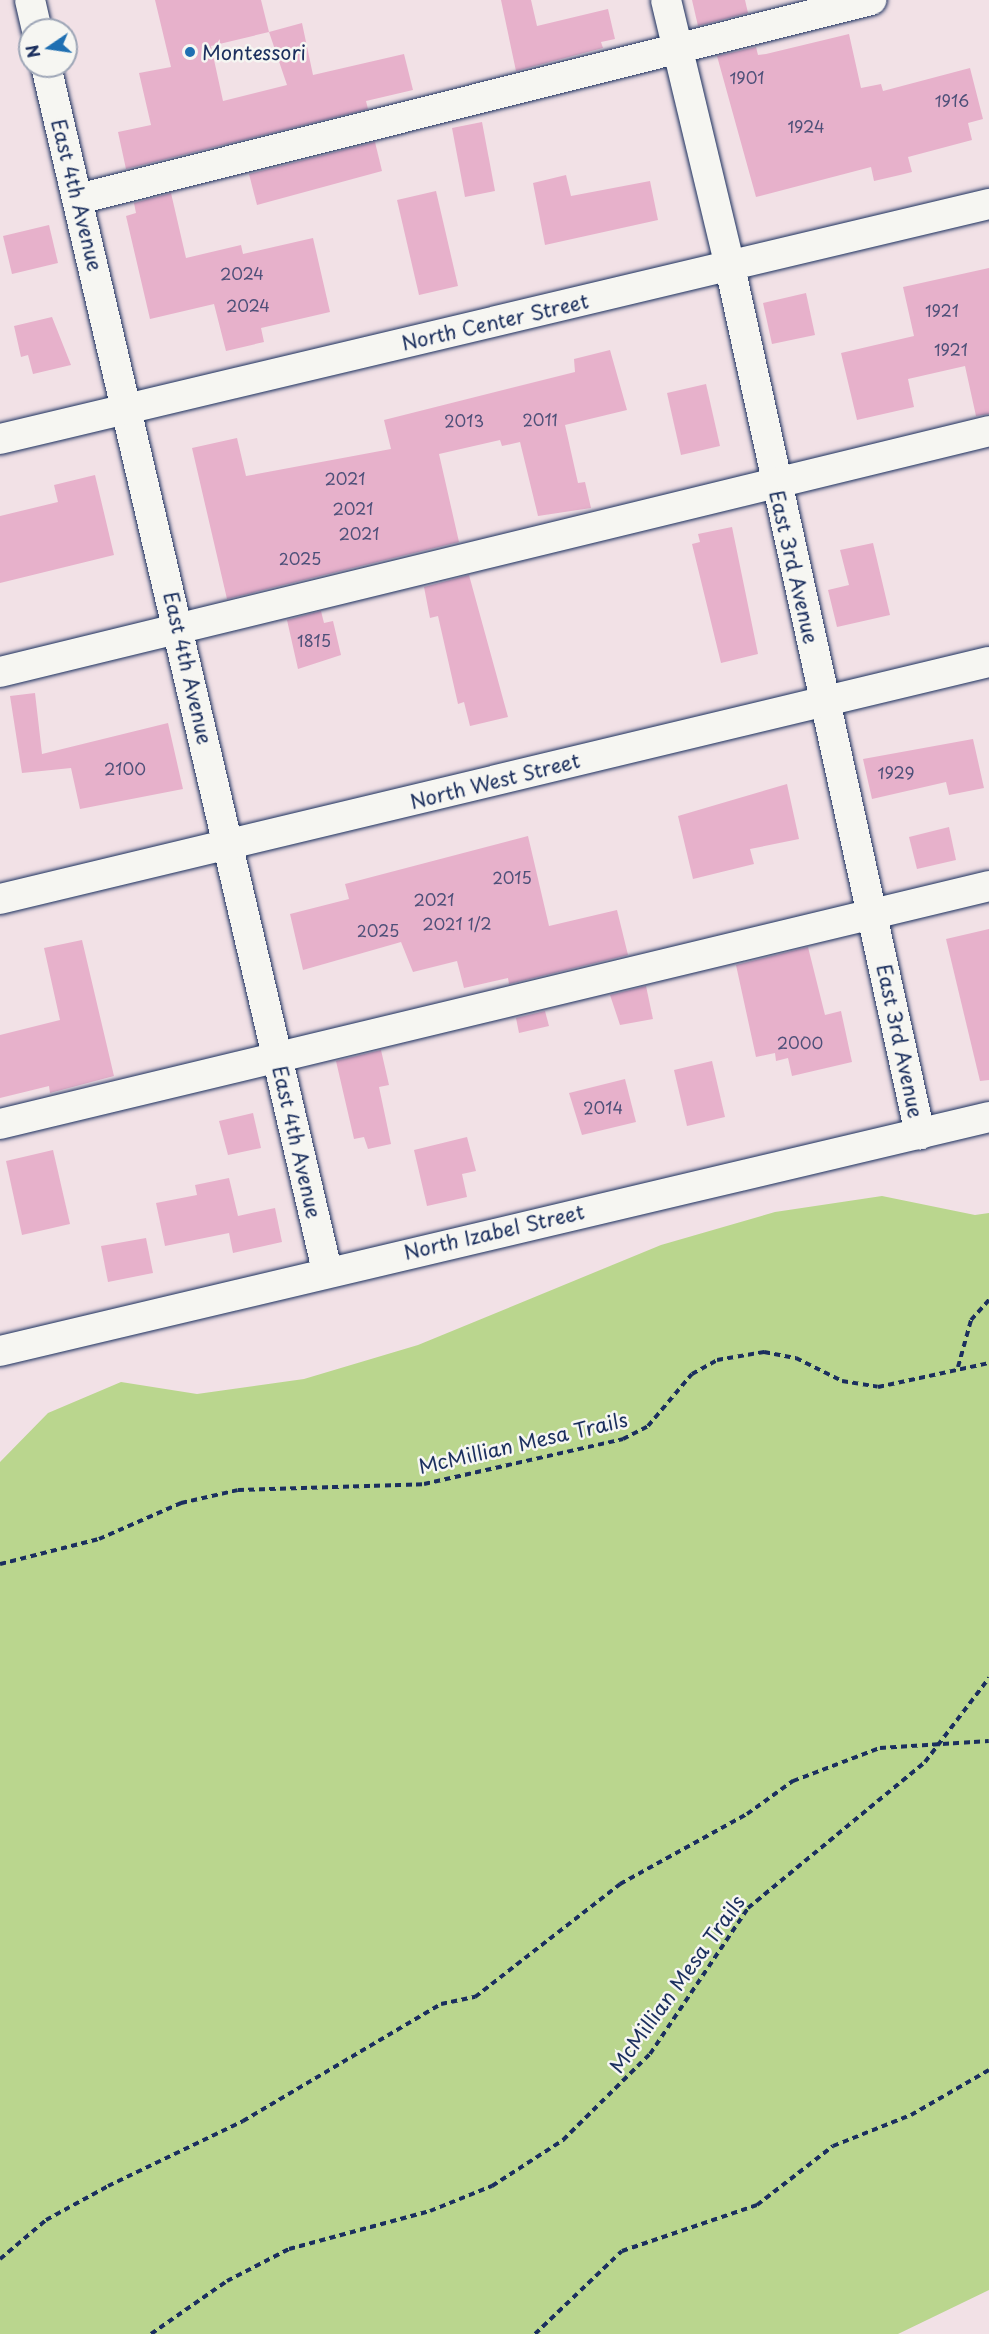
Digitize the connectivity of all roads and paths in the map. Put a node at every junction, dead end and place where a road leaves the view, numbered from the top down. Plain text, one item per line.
1 (30, 0) edge
2 (666, 0) edge
3 (871, 0) edge
4 (34, 18) edge
5 (679, 48) junction
6 (49, 78) edge
7 (78, 199) junction
8 (989, 204) edge
9 (730, 267) junction
10 (129, 408) junction
11 (989, 431) edge
12 (0, 439) edge
13 (775, 482) junction
14 (179, 628) junction
15 (989, 662) edge
16 (0, 672) edge
17 (825, 700) junction
18 (229, 846) junction
19 (989, 886) edge
20 (0, 899) edge
21 (872, 914) junction
22 (278, 1057) junction
23 (989, 1117) edge
24 (0, 1124) edge
25 (920, 1134) junction
26 (327, 1271) junction
27 (989, 1300) edge
28 (0, 1351) edge
29 (989, 1363) edge
30 (958, 1368) junction
31 (0, 1564) edge
32 (989, 1678) edge
33 (989, 1741) edge
34 (942, 1743) junction
35 (989, 2070) edge
36 (0, 2259) edge
37 (151, 2334) edge
38 (535, 2334) edge

1 - 4 street
2 - 5 street, East 3rd Avenue
3 - 5 street
5 - 7 street
5 - 9 street, East 3rd Avenue
6 - 7 street, East 4th Avenue
7 - 10 street, East 4th Avenue
8 - 9 street, North Center Street
9 - 10 street, North Center Street
9 - 13 street, East 3rd Avenue
10 - 12 street, North Center Street
10 - 14 street, East 4th Avenue
11 - 13 street
13 - 14 street
13 - 17 street, East 3rd Avenue
14 - 16 street
14 - 18 street, East 4th Avenue
15 - 17 street, North West Street
17 - 18 street, North West Street
17 - 21 street, East 3rd Avenue
18 - 20 street, North West Street
18 - 22 street, East 4th Avenue
19 - 21 street
21 - 22 street
21 - 25 street, East 3rd Avenue
22 - 24 street
22 - 26 street, East 4th Avenue
23 - 25 street, North Izabel Street
25 - 26 street, North Izabel Street
26 - 28 street, North Izabel Street
27 - 30 path
29 - 30 path, McMillian Mesa Trails
30 - 31 path, McMillian Mesa Trails
32 - 34 path, McMillian Mesa Trails
33 - 34 path
34 - 36 path
34 - 37 path, McMillian Mesa Trails
35 - 38 path

